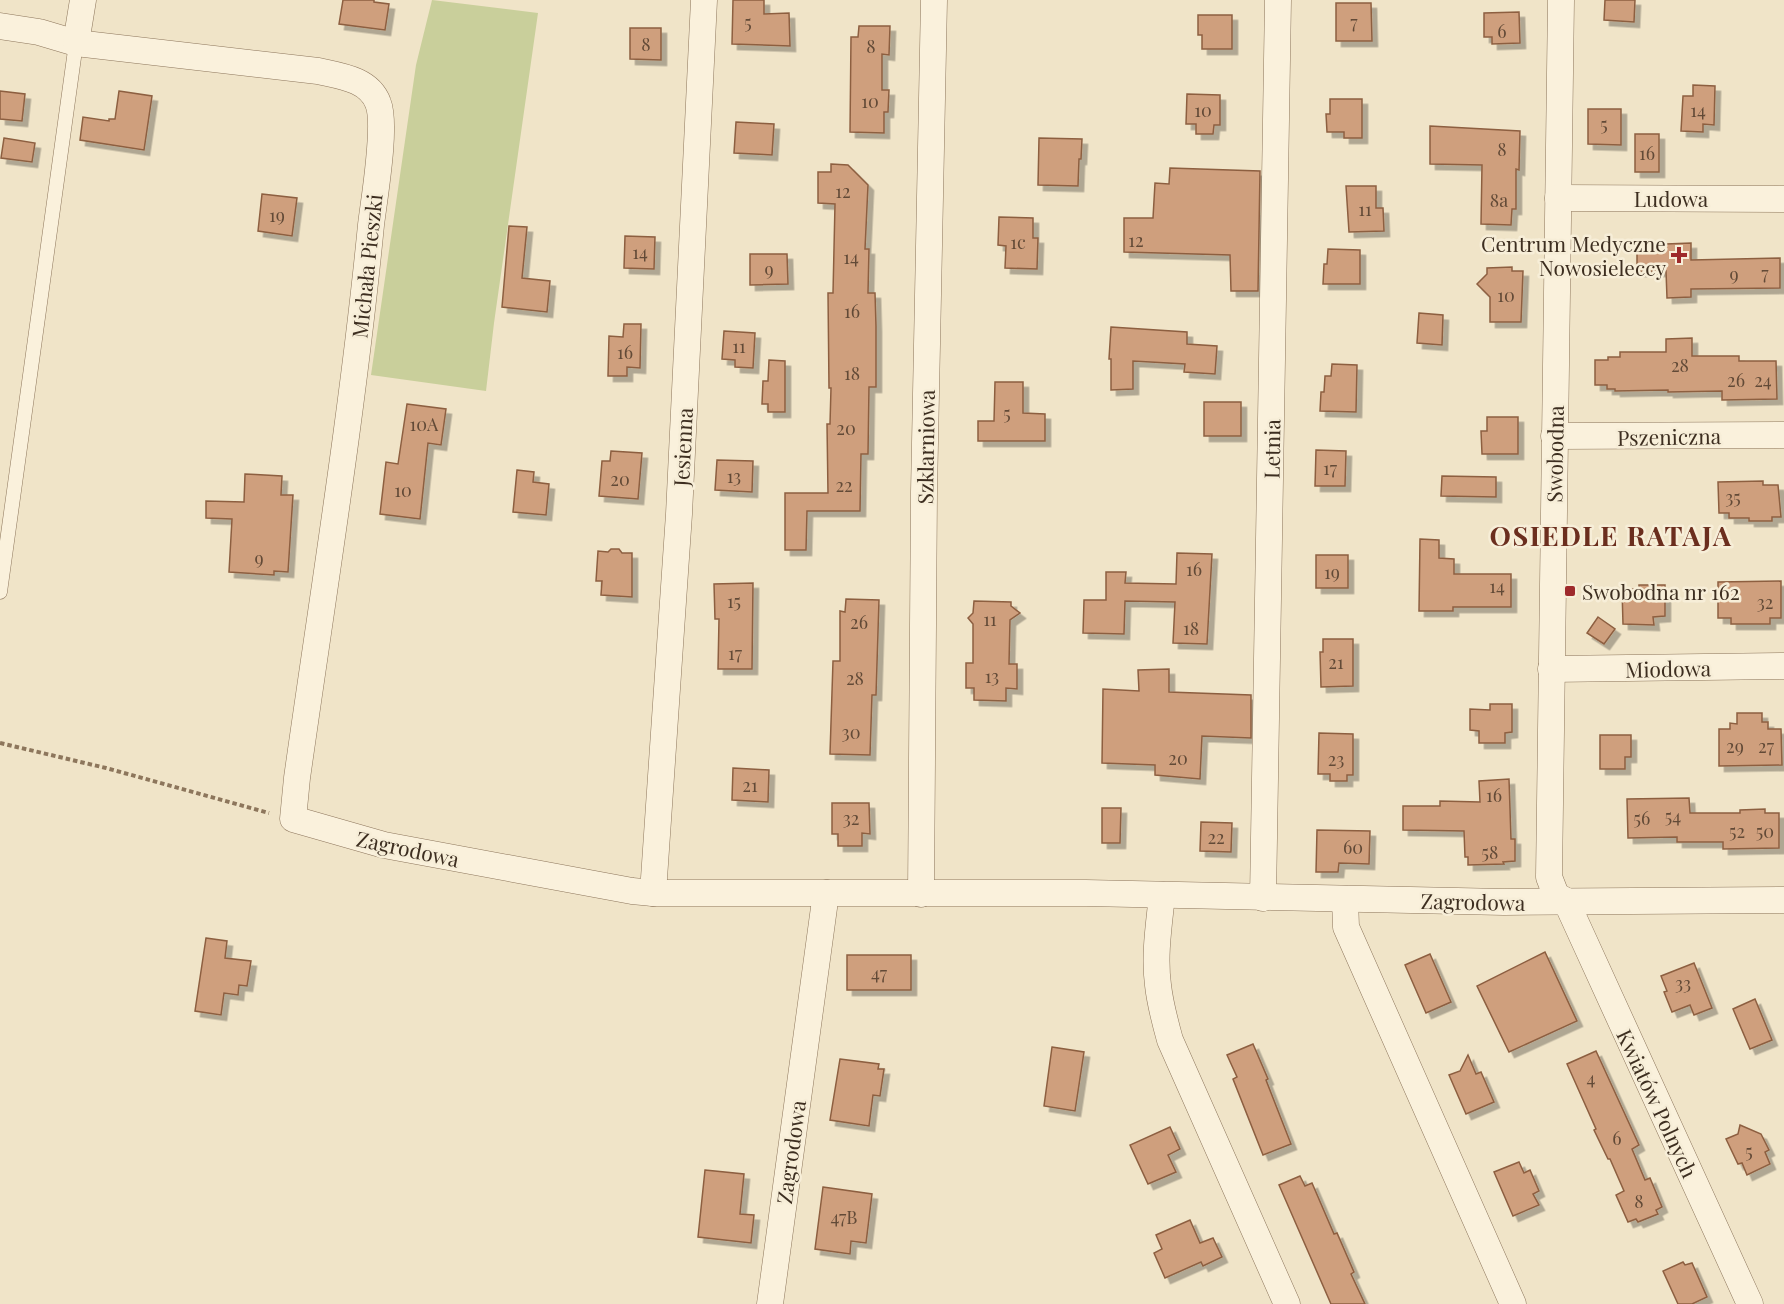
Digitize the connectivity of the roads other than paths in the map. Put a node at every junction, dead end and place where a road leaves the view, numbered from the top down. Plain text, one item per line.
1 (83, 0) edge
2 (704, 0) edge
3 (934, 0) edge
4 (1278, 0) edge
5 (1561, 0) edge
6 (0, 26) edge
7 (76, 43) junction
8 (1558, 198) junction
9 (1784, 199) edge
10 (1784, 435) edge
11 (1554, 436) junction
12 (0, 592) edge
13 (1784, 666) edge
14 (1551, 669) junction
15 (293, 819) joint
16 (653, 893) junction
17 (826, 893) junction
18 (921, 894) junction
19 (1162, 895) junction
20 (1263, 898) junction
21 (1345, 899) junction
22 (1784, 900) edge
23 (1566, 901) junction
24 (770, 1304) edge
25 (1287, 1304) edge
26 (1513, 1304) edge
27 (1750, 1304) edge

1 - 7 street
2 - 16 street, Jesienna
3 - 18 street, Szklarniowa
4 - 20 street, Letnia
5 - 8 street, Swobodna
6 - 7 street, Michała Pieszki
7 - 12 lane
7 - 15 street, Michała Pieszki
8 - 9 street, Ludowa
8 - 11 street, Swobodna
10 - 11 street, Pszeniczna
11 - 14 street, Swobodna
13 - 14 street, Miodowa
14 - 23 street, Swobodna
15 - 16 street, Zagrodowa
16 - 17 street, Zagrodowa
17 - 18 street, Zagrodowa
17 - 24 street, Zagrodowa
18 - 19 street, Zagrodowa
19 - 20 street, Zagrodowa
19 - 25 street
20 - 21 street, Zagrodowa
21 - 23 street, Zagrodowa
21 - 26 street
22 - 23 street, Zagrodowa
23 - 27 street, Kwiatów Polnych

